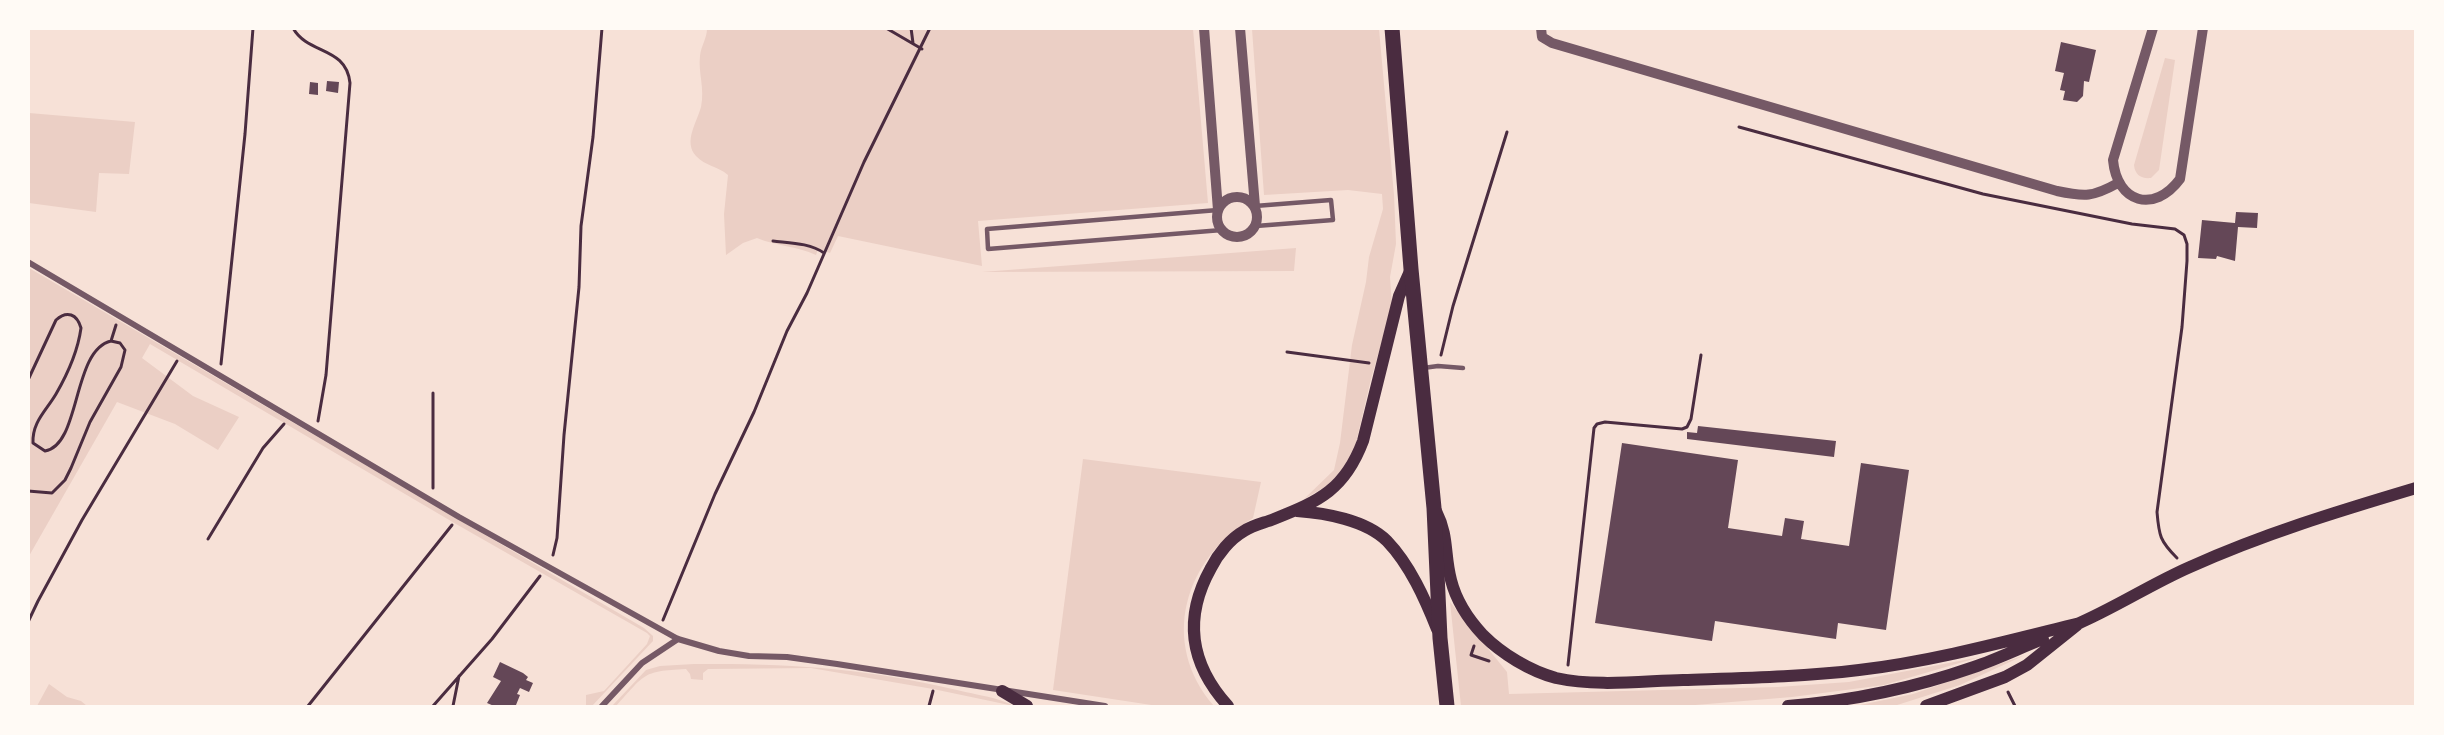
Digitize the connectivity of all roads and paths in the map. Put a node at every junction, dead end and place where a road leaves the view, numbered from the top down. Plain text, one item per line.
1 (253, 28) edge
2 (293, 28) edge
3 (602, 28) edge
4 (886, 28) edge
5 (911, 28) edge
6 (930, 28) edge
7 (1204, 28) edge
8 (1240, 28) edge
9 (1392, 28) edge
10 (1541, 28) edge
11 (2153, 28) edge
12 (2203, 28) edge
13 (913, 43) junction
14 (922, 49) junction
15 (1739, 127) dead end
16 (1507, 132) dead end
17 (2118, 183) junction
18 (1255, 206) junction
19 (1218, 210) junction
20 (1256, 226) junction
21 (1222, 230) junction
22 (773, 241) dead end
23 (824, 253) junction
24 (28, 262) edge
25 (1411, 269) junction
26 (182, 352) junction
27 (1287, 352) dead end
28 (1701, 355) dead end
29 (1382, 365) junction
30 (1438, 366) junction
31 (1421, 368) junction
32 (1463, 368) dead end
33 (220, 375) junction
34 (28, 380) edge
35 (433, 393) dead end
36 (291, 417) junction
37 (317, 432) junction
38 (2415, 488) edge
39 (28, 491) edge
40 (434, 502) junction
41 (1434, 508) junction
42 (1296, 510) junction
43 (459, 517) junction
44 (208, 539) dead end
45 (548, 566) junction
46 (2187, 568) junction
47 (28, 622) edge
48 (2080, 623) junction
49 (659, 629) junction
50 (1440, 638) junction
51 (678, 639) junction
52 (460, 675) junction
53 (934, 679) junction
54 (1567, 679) junction
55 (1002, 690) junction
56 (309, 706) edge
57 (433, 706) edge
58 (453, 706) edge
59 (602, 706) edge
60 (929, 706) edge
61 (1026, 706) edge
62 (1105, 706) edge
63 (1228, 706) edge
64 (1447, 706) edge
65 (1788, 706) edge
66 (1926, 706) edge

1 - 33 path
2 - 37 path
3 - 45 path
4 - 13 path
5 - 13 path
6 - 14 path
7 - 19 street
8 - 18 street
9 - 25 main road
10 - 17 street
11 - 17 street
12 - 17 street
13 - 14 path
14 - 23 path
15 - 46 path
16 - 30 path
18 - 19 street
18 - 20 street
18 - 20 lane
19 - 21 street
19 - 21 lane
20 - 21 street
22 - 23 path
23 - 49 path
24 - 26 street
25 - 29 main road
25 - 31 main road
26 - 33 street
26 - 47 path
27 - 29 path
28 - 54 path
29 - 42 main road
30 - 31 lane
30 - 32 lane
31 - 41 main road
33 - 36 street
34 - 39 path
35 - 40 path
36 - 37 street
36 - 44 path
37 - 40 street
38 - 46 main road
40 - 43 street
41 - 50 main road
41 - 54 main road
42 - 50 main road
42 - 63 main road
43 - 45 street
43 - 56 path
45 - 49 street
45 - 52 path
46 - 48 main road
48 - 54 main road
48 - 65 main road
48 - 66 main road
49 - 51 street
50 - 64 main road
51 - 53 street
51 - 59 street
52 - 57 path
52 - 58 path
53 - 55 street
53 - 60 path
55 - 61 main road
55 - 62 street

